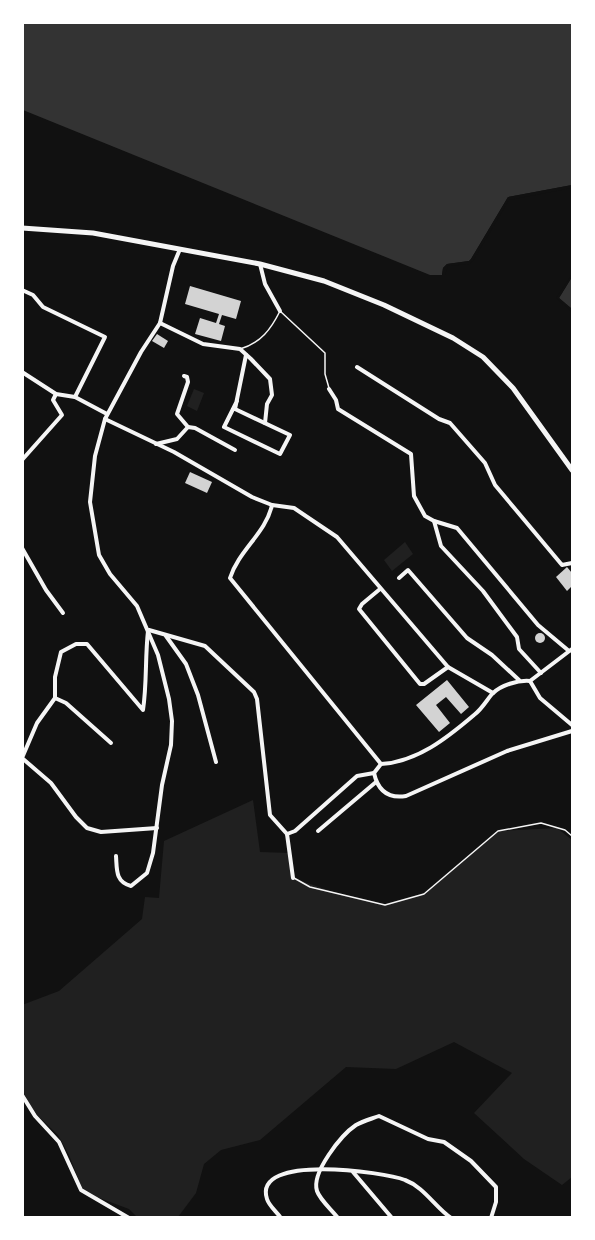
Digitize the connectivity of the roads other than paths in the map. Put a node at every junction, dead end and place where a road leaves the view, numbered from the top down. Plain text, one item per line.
1 (22, 228) edge
2 (180, 248) junction
3 (260, 264) junction
4 (22, 290) edge
5 (280, 311) junction
6 (160, 323) junction
7 (240, 349) junction
8 (246, 355) junction
9 (357, 367) dead end
10 (22, 372) edge
11 (184, 376) dead end
12 (329, 389) joint
13 (56, 394) junction
14 (75, 397) junction
15 (237, 401) junction
16 (106, 417) junction
17 (265, 423) junction
18 (188, 427) junction
19 (155, 444) junction
20 (235, 450) dead end
21 (22, 460) edge
22 (573, 470) edge
23 (272, 505) junction
24 (434, 521) junction
25 (22, 548) edge
26 (573, 563) edge
27 (399, 578) dead end
28 (380, 589) junction
29 (63, 613) dead end
30 (148, 630) junction
31 (166, 635) junction
32 (571, 650) edge
33 (448, 667) junction
34 (541, 673) junction
35 (519, 680) junction
36 (530, 681) junction
37 (493, 693) junction
38 (55, 698) junction
39 (573, 725) edge
40 (573, 731) edge
41 (111, 742) dead end
42 (216, 762) dead end
43 (381, 764) junction
44 (374, 773) junction
45 (376, 782) junction
46 (157, 828) junction
47 (318, 831) dead end
48 (287, 834) junction
49 (573, 836) edge
50 (116, 856) dead end
51 (293, 878) joint
52 (22, 1095) edge
53 (319, 1169) junction
54 (353, 1172) junction
55 (129, 1218) edge
56 (281, 1218) edge
57 (338, 1218) edge
58 (392, 1218) edge
59 (451, 1218) edge
60 (491, 1218) edge

1 - 2 main road
2 - 3 main road
2 - 6 street
3 - 5 street
3 - 22 main road
4 - 14 street
5 - 7 lane
5 - 12 lane
6 - 7 street
6 - 16 street
7 - 8 street
8 - 15 street
8 - 17 street
9 - 26 street
10 - 13 street
11 - 18 street
12 - 24 street
13 - 14 street
13 - 21 street
14 - 16 street
15 - 17 street
15 - 17 street
16 - 19 street
16 - 30 street
18 - 19 street
18 - 20 street
19 - 23 street
23 - 28 street
23 - 43 street
24 - 32 street
24 - 34 street
25 - 29 street
27 - 35 street
28 - 33 street
28 - 33 street
30 - 31 street
30 - 38 street
30 - 46 street
31 - 42 street
31 - 48 street
32 - 34 street
33 - 37 street
34 - 36 street
35 - 36 street
35 - 37 street
36 - 39 street
37 - 43 street
38 - 41 street
38 - 46 street
40 - 45 street
43 - 44 street
44 - 45 street
44 - 48 street
45 - 47 street
46 - 50 street
48 - 51 street
49 - 51 lane
52 - 55 street
53 - 54 street
53 - 56 street
53 - 57 street
53 - 60 street
54 - 58 street
54 - 59 street

